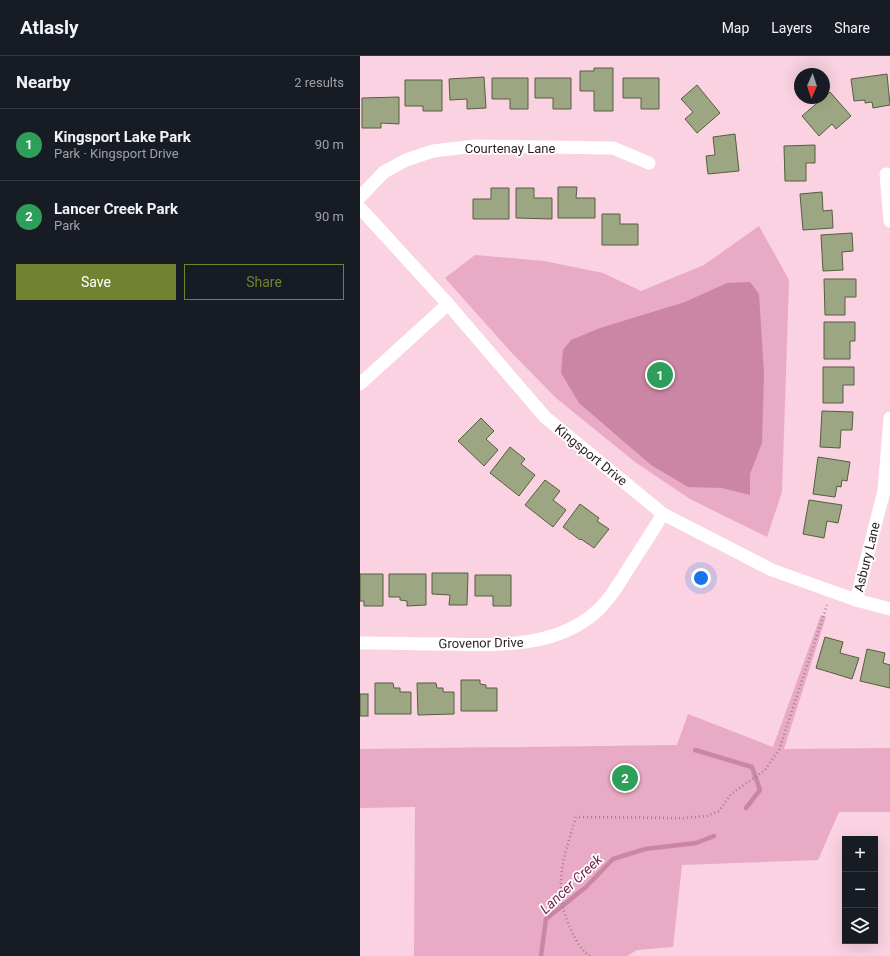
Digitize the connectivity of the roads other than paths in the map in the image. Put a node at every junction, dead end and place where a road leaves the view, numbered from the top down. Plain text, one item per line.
1 (649, 163) dead end
2 (886, 174) dead end
3 (360, 197) edge
4 (360, 208) edge
5 (890, 222) edge
6 (448, 304) junction
7 (360, 384) edge
8 (890, 418) edge
9 (663, 514) junction
10 (856, 600) junction
11 (890, 609) edge
12 (360, 643) edge

1 - 3 street, Courtenay Lane
2 - 5 street
4 - 6 street, Kingsport Drive
6 - 7 street
6 - 9 street, Kingsport Drive
8 - 10 street, Asbury Lane
9 - 10 street, Kingsport Drive
9 - 12 street, Grovenor Drive
10 - 11 street, Kingsport Drive

